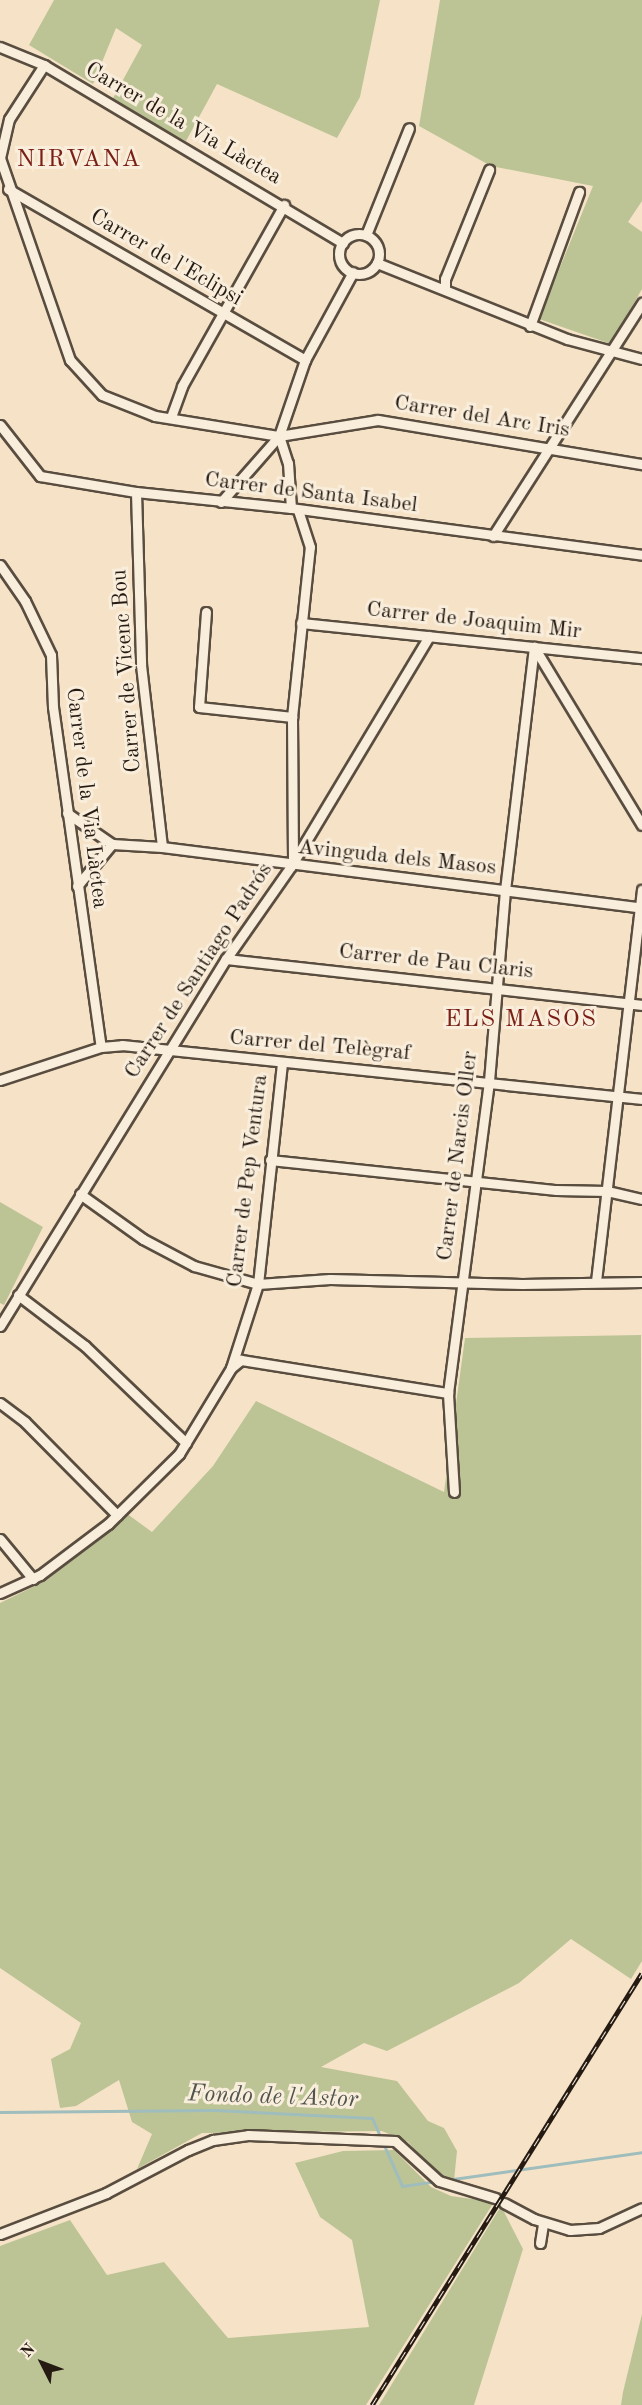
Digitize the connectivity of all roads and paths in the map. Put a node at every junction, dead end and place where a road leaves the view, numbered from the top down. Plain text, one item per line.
1 (0, 47) edge
2 (44, 65) junction
3 (409, 128) dead end
4 (489, 170) dead end
5 (8, 189) junction
6 (579, 192) dead end
7 (284, 206) junction
8 (366, 235) junction
9 (343, 243) junction
10 (377, 263) junction
11 (353, 272) junction
12 (445, 289) junction
13 (642, 303) edge
14 (223, 313) junction
15 (530, 326) junction
16 (611, 350) junction
17 (642, 359) edge
18 (305, 360) junction
19 (171, 417) junction
20 (0, 424) edge
21 (279, 436) junction
22 (551, 448) junction
23 (642, 464) edge
24 (136, 492) junction
25 (221, 502) junction
26 (294, 509) junction
27 (493, 536) junction
28 (642, 555) edge
29 (0, 565) edge
30 (206, 612) dead end
31 (301, 623) junction
32 (429, 636) junction
33 (534, 647) junction
34 (642, 658) edge
35 (292, 717) junction
36 (67, 813) junction
37 (641, 821) edge
38 (112, 844) junction
39 (162, 847) junction
40 (292, 863) junction
41 (77, 886) junction
42 (505, 890) junction
43 (642, 890) edge
44 (641, 908) edge
45 (226, 960) junction
46 (497, 988) junction
47 (627, 1004) junction
48 (642, 1005) edge
49 (101, 1047) junction
50 (169, 1051) junction
51 (282, 1063) junction
52 (0, 1080) edge
53 (489, 1081) junction
54 (615, 1096) junction
55 (642, 1099) edge
56 (270, 1160) junction
57 (475, 1180) junction
58 (607, 1191) junction
59 (80, 1194) junction
60 (642, 1199) edge
61 (596, 1281) junction
62 (642, 1282) edge
63 (461, 1283) junction
64 (258, 1284) junction
65 (18, 1295) junction
66 (0, 1326) edge
67 (231, 1368) junction
68 (448, 1393) junction
69 (0, 1403) edge
70 (186, 1443) junction
71 (454, 1492) dead end
72 (117, 1515) junction
73 (0, 1539) edge
74 (33, 1578) junction
75 (0, 1593) edge
76 (642, 2208) edge
77 (543, 2223) junction
78 (0, 2234) edge
79 (540, 2243) dead end

1 - 2 street, Carrer de la Via Làctea
2 - 5 street, Carrer del Arc Iris
2 - 7 street, Carrer de la Via Làctea
3 - 8 street
4 - 12 street
5 - 14 street, Carrer de l'Eclipsi
5 - 19 street, Carrer del Arc Iris
6 - 15 street
7 - 9 street, Carrer de la Via Làctea
7 - 14 street
8 - 9 street
8 - 10 street
9 - 11 street
10 - 11 street
10 - 12 street
11 - 18 street
12 - 15 street
13 - 16 street
14 - 18 street, Carrer de l'Eclipsi
14 - 19 street
15 - 16 street
16 - 17 street
16 - 22 street
18 - 21 street
19 - 21 street, Carrer del Arc Iris
20 - 24 street, Carrer de Santa Isabel
21 - 22 street, Carrer del Arc Iris
21 - 25 street
21 - 26 street
22 - 23 street, Carrer del Arc Iris
22 - 27 street
24 - 25 street, Carrer de Santa Isabel
24 - 39 street, Carrer de Vicenc Bou
25 - 26 street, Carrer de Santa Isabel
26 - 27 street, Carrer de Santa Isabel
26 - 31 street
27 - 28 street, Carrer de Santa Isabel
29 - 36 street, Carrer de la Via Làctea
30 - 35 street
31 - 32 street, Carrer de Joaquim Mir
31 - 35 street
32 - 33 street, Carrer de Joaquim Mir
32 - 40 street, Carrer de Santiago Padrós
33 - 34 street, Carrer de Joaquim Mir
33 - 37 street
33 - 42 street, Carrer de Narcis Oller
35 - 40 street
36 - 38 street
36 - 41 street, Carrer de la Via Làctea
38 - 39 street, Avinguda dels Masos
38 - 41 street
39 - 40 street, Avinguda dels Masos
40 - 42 street, Avinguda dels Masos
40 - 45 street, Carrer de Santiago Padrós
41 - 49 street, Carrer de la Via Làctea
42 - 44 street, Avinguda dels Masos
42 - 46 street, Carrer de Narcis Oller
43 - 44 street
44 - 47 street
45 - 46 street, Carrer de Pau Claris
45 - 50 street, Carrer de Santiago Padrós
46 - 47 street, Carrer de Pau Claris
46 - 53 street, Carrer de Narcis Oller
47 - 48 street, Carrer de Pau Claris
47 - 54 street
49 - 50 street, Carrer del Telègraf
49 - 52 street, Carrer del Telègraf
50 - 51 street, Carrer del Telègraf
50 - 59 street, Carrer de Santiago Padrós
51 - 53 street, Carrer del Telègraf
51 - 56 street, Carrer de Pep Ventura
53 - 54 street, Carrer del Telègraf
53 - 57 street, Carrer de Narcis Oller
54 - 55 street, Carrer del Telègraf
54 - 58 street
56 - 57 street
56 - 64 street, Carrer de Pep Ventura
57 - 58 street
57 - 63 street, Carrer de Narcis Oller
58 - 60 street
58 - 61 street
59 - 64 street
59 - 65 street, Carrer de Santiago Padrós
61 - 62 street
61 - 63 street
63 - 64 street
63 - 68 street, Carrer de Narcis Oller
64 - 67 street, Carrer de Pep Ventura
65 - 66 street, Carrer de Santiago Padrós
65 - 70 street
67 - 68 street
67 - 70 street, Carrer de Pep Ventura
68 - 71 street, Carrer de Narcis Oller
69 - 72 street
70 - 72 street, Carrer de Pep Ventura
72 - 74 street, Carrer de Pep Ventura
73 - 74 street
74 - 75 street, Carrer de Pep Ventura
76 - 77 street
77 - 78 street
77 - 79 street

